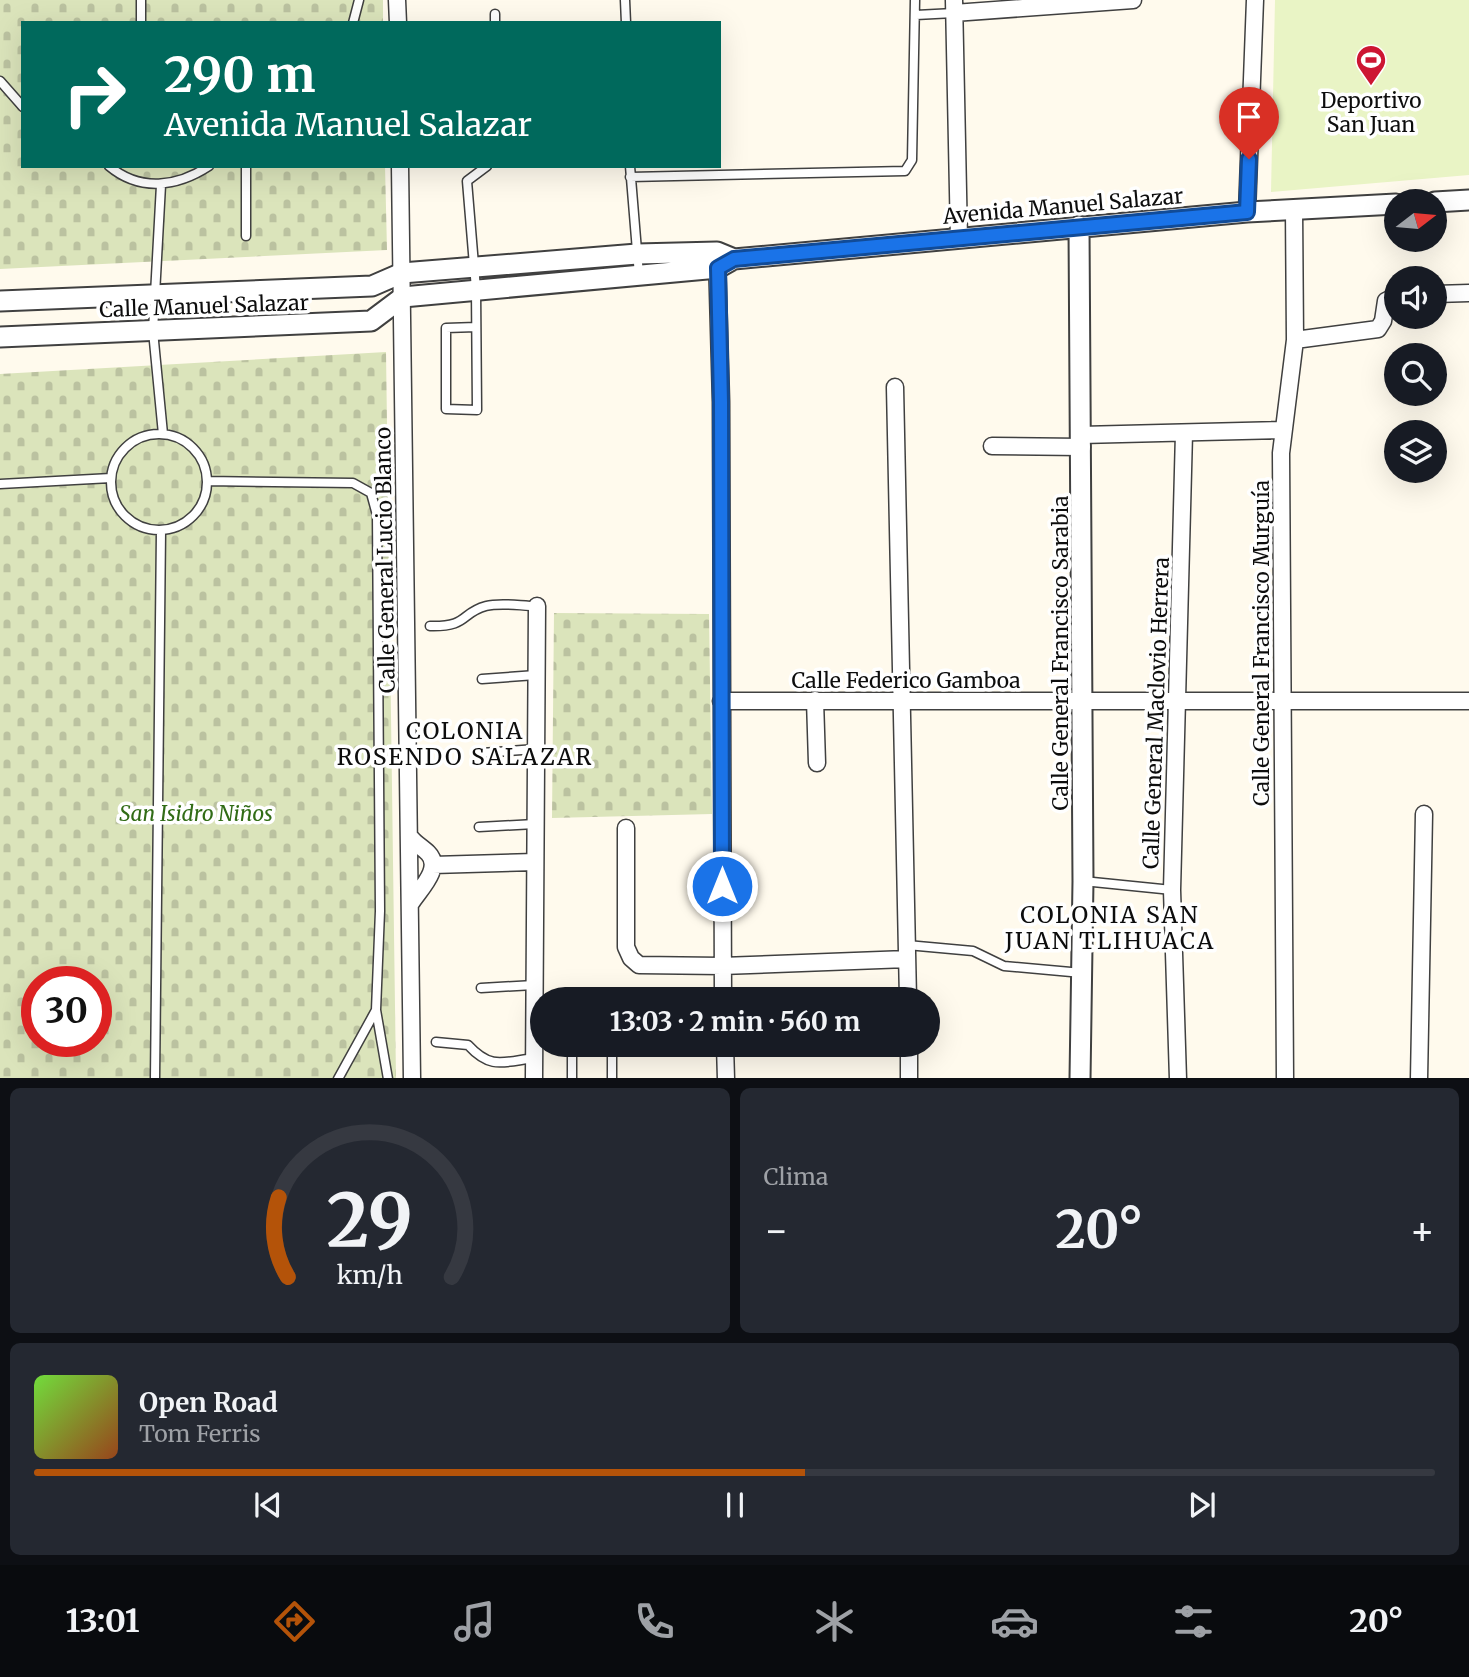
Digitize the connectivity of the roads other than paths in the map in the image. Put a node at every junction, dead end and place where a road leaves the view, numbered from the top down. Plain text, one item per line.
1 (141, 0) edge
2 (359, 0) edge
3 (397, 0) edge
4 (625, 0) edge
5 (915, 0) edge
6 (1133, 0) edge
7 (1255, 0) edge
8 (1105, 2) edge
9 (954, 7) edge
10 (916, 15) junction
11 (141, 21) edge
12 (354, 21) edge
13 (398, 21) edge
14 (626, 21) edge
15 (0, 81) edge
16 (21, 105) edge
17 (112, 168) edge
18 (206, 168) edge
19 (246, 168) edge
20 (400, 168) edge
21 (483, 168) edge
22 (630, 168) edge
23 (630, 177) junction
24 (161, 185) junction
25 (1469, 200) edge
26 (1447, 201) edge
27 (1384, 205) edge
28 (1294, 209) junction
29 (1247, 212) junction
30 (1079, 226) junction
31 (246, 236) dead end
32 (958, 239) junction
33 (637, 254) junction
34 (723, 260) junction
35 (542, 262) junction
36 (474, 267) junction
37 (402, 273) junction
38 (639, 275) junction
39 (544, 282) junction
40 (476, 289) junction
41 (1469, 293) edge
42 (1447, 294) edge
43 (154, 295) junction
44 (403, 298) junction
45 (0, 301) edge
46 (1384, 314) edge
47 (476, 327) junction
48 (153, 331) junction
49 (0, 337) edge
50 (1295, 340) junction
51 (895, 387) dead end
52 (1282, 430) junction
53 (1184, 432) junction
54 (163, 434) junction
55 (1082, 441) junction
56 (992, 446) dead end
57 (111, 478) junction
58 (207, 481) junction
59 (0, 484) edge
60 (161, 531) junction
61 (537, 606) joint
62 (430, 626) dead end
63 (537, 675) junction
64 (482, 679) dead end
65 (903, 699) junction
66 (815, 700) junction
67 (1281, 700) junction
68 (722, 701) junction
69 (1177, 701) junction
70 (1469, 701) edge
71 (1083, 702) junction
72 (536, 749) junction
73 (481, 753) dead end
74 (817, 763) dead end
75 (1424, 814) dead end
76 (535, 824) junction
77 (480, 827) dead end
78 (626, 828) dead end
79 (411, 838) junction
80 (535, 862) junction
81 (433, 865) junction
82 (1083, 881) junction
83 (1172, 890) junction
84 (411, 903) junction
85 (907, 952) junction
86 (722, 966) junction
87 (1082, 973) junction
88 (534, 985) junction
89 (723, 987) edge
90 (908, 987) edge
91 (481, 988) dead end
92 (376, 1010) junction
93 (436, 1042) dead end
94 (572, 1057) edge
95 (612, 1057) edge
96 (725, 1057) edge
97 (909, 1057) edge
98 (534, 1058) junction
99 (155, 1078) edge
100 (339, 1078) edge
101 (388, 1078) edge
102 (412, 1078) edge
103 (534, 1078) edge
104 (572, 1078) edge
105 (612, 1078) edge
106 (726, 1078) edge
107 (909, 1078) edge
108 (1080, 1078) edge
109 (1178, 1078) edge
110 (1285, 1078) edge
111 (1419, 1078) edge

1 - 11 lane
2 - 12 lane
3 - 13 street
4 - 14 lane
5 - 10 lane
6 - 8 street
7 - 29 street
8 - 9 street
9 - 10 lane
9 - 32 street
10 - 23 lane
15 - 16 lane
17 - 24 lane
18 - 24 lane
19 - 31 lane
20 - 37 street, Calle General Lucio Blanco
21 - 36 lane
22 - 23 lane
23 - 33 lane
24 - 43 lane
25 - 26 street
27 - 28 street, Avenida Manuel Salazar
28 - 29 street, Avenida Manuel Salazar
28 - 50 street, Calle General Francisco Murguía
29 - 30 street, Avenida Manuel Salazar
30 - 32 street, Avenida Manuel Salazar
30 - 55 street, Calle General Francisco Sarabia
32 - 34 street, Avenida Manuel Salazar
33 - 34 street, Avenida Manuel Salazar
33 - 35 street, Avenida Manuel Salazar
33 - 38 lane
34 - 38 street, Avenida Manuel Salazar
34 - 68 street
35 - 36 street, Avenida Manuel Salazar
35 - 39 street
36 - 37 street, Avenida Manuel Salazar
36 - 40 lane
37 - 43 street, Calle Manuel Salazar
37 - 44 street, Calle General Lucio Blanco
38 - 39 street, Avenida Manuel Salazar
39 - 40 street, Avenida Manuel Salazar
40 - 44 street, Avenida Manuel Salazar
40 - 47 lane
41 - 42 street
43 - 45 street, Calle Manuel Salazar
43 - 48 lane
44 - 48 street, Calle Manuel Salazar
44 - 79 street, Calle General Lucio Blanco
46 - 50 street
47 - 47 lane
48 - 49 street, Calle Manuel Salazar
48 - 54 lane
50 - 52 street, Calle General Francisco Murguía
51 - 65 street
52 - 53 street
52 - 67 street, Calle General Francisco Murguía
53 - 55 street
53 - 69 street, Calle General Maclovio Herrera
54 - 57 lane
54 - 58 lane
55 - 56 street
55 - 71 street, Calle General Francisco Sarabia
57 - 59 lane
57 - 60 lane
58 - 60 lane
58 - 92 lane
60 - 99 lane
61 - 62 lane
61 - 63 street
63 - 64 lane
63 - 72 street
65 - 66 street, Calle Federico Gamboa
65 - 71 street, Calle Federico Gamboa
65 - 85 street
66 - 68 street, Calle Federico Gamboa
66 - 74 street
67 - 69 street, Calle Federico Gamboa
67 - 70 street, Calle Federico Gamboa
67 - 110 street, Calle General Francisco Murguía
68 - 86 street
69 - 71 street, Calle Federico Gamboa
69 - 83 street, Calle General Maclovio Herrera
71 - 82 street, Calle General Francisco Sarabia
72 - 73 lane
72 - 76 street
75 - 111 street
76 - 77 lane
76 - 80 street
78 - 86 street
79 - 81 street
79 - 84 street, Calle General Lucio Blanco
80 - 81 street
80 - 88 street
81 - 84 street
82 - 83 lane
82 - 87 street, Calle General Francisco Sarabia
83 - 109 street, Calle General Maclovio Herrera
84 - 102 street, Calle General Lucio Blanco
85 - 86 street
85 - 87 lane
85 - 90 street
86 - 89 street
87 - 108 street, Calle General Francisco Sarabia
88 - 91 lane
88 - 98 street
92 - 100 lane
92 - 101 lane
93 - 98 lane
94 - 104 lane
95 - 105 lane
96 - 106 street
97 - 107 street
98 - 103 street

